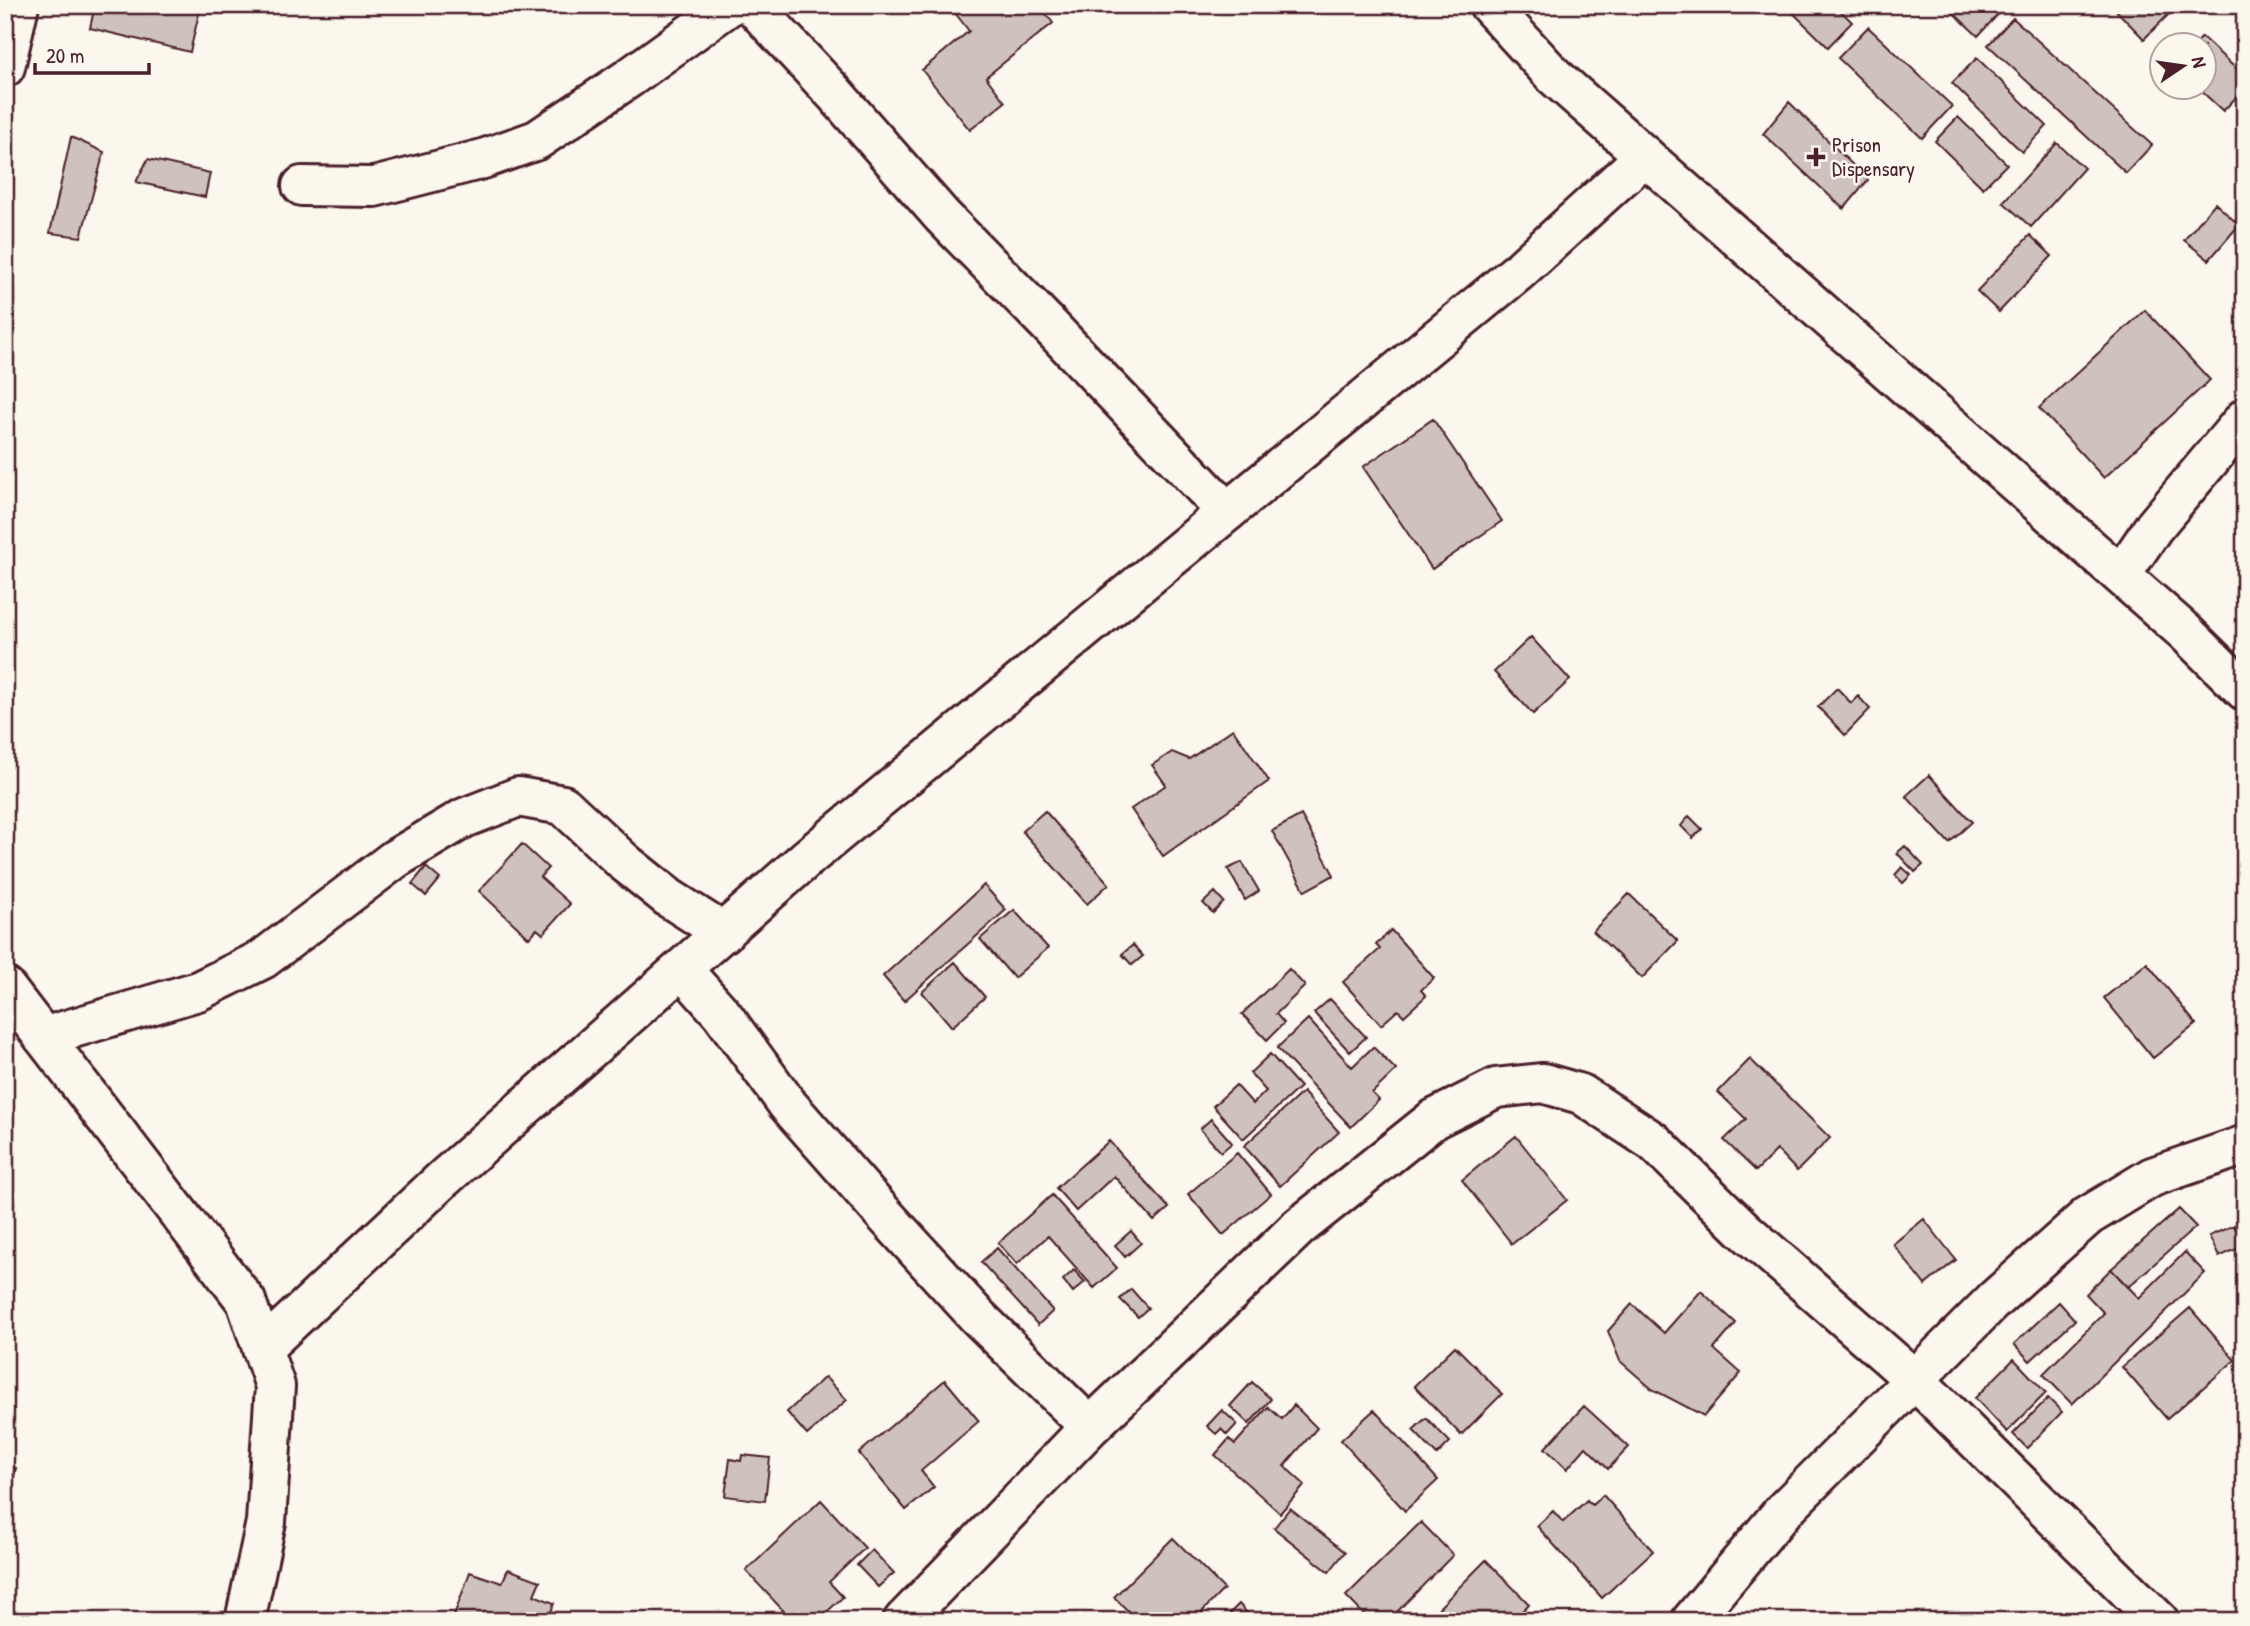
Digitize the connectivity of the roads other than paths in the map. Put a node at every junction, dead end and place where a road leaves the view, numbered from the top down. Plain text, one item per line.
1 (19, 5) edge
2 (730, 5) edge
3 (752, 5) edge
4 (1489, 5) edge
5 (5, 67) edge
6 (1645, 156) junction
7 (302, 186) dead end
8 (2245, 418) edge
9 (1227, 512) junction
10 (2121, 575) junction
11 (2245, 691) edge
12 (723, 933) junction
13 (682, 969) junction
14 (5, 987) edge
15 (44, 1037) junction
16 (2245, 1145) edge
17 (262, 1349) junction
18 (1914, 1379) junction
19 (1090, 1427) junction
20 (245, 1621) edge
21 (903, 1621) edge
22 (1691, 1621) edge
23 (2159, 1621) edge

1 - 5 street
2 - 7 street
3 - 9 street
4 - 6 street
6 - 9 street
6 - 10 street
8 - 10 street
9 - 12 street
10 - 11 street
12 - 13 street
12 - 15 street
13 - 17 street
13 - 19 street
14 - 15 street
15 - 17 street
16 - 18 street
17 - 20 street
18 - 19 street
18 - 22 street
18 - 23 street
19 - 21 street

